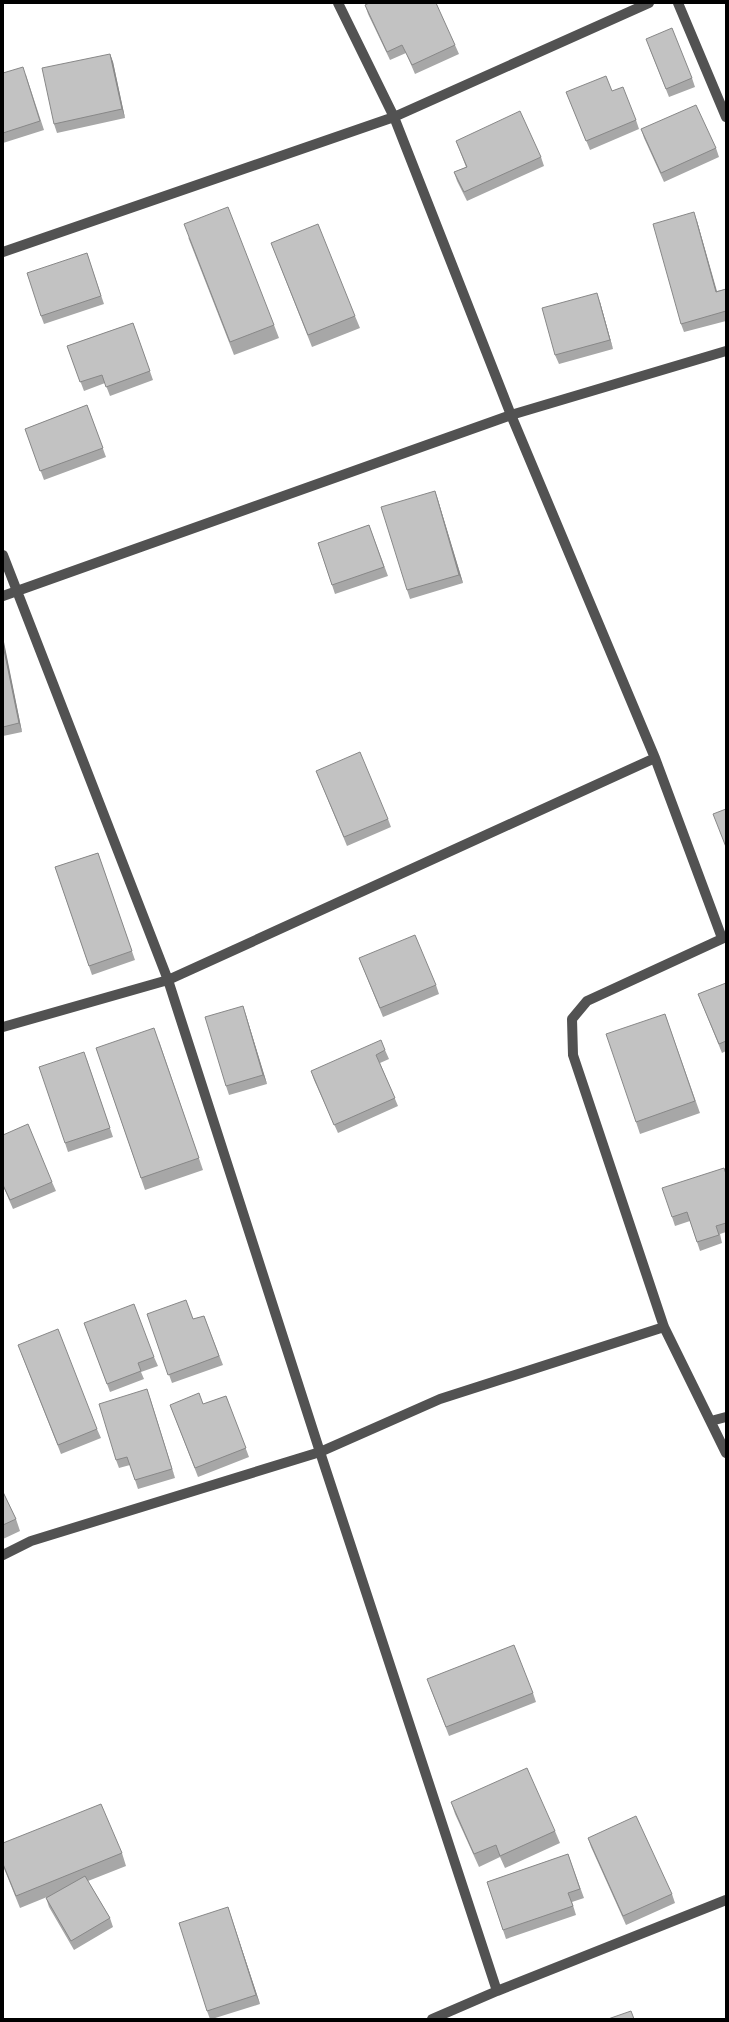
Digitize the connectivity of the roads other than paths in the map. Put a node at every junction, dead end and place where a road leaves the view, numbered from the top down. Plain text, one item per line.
1 (338, 3) edge
2 (649, 3) edge
3 (678, 3) edge
4 (726, 116) edge
5 (394, 117) junction
6 (3, 252) edge
7 (726, 351) edge
8 (511, 415) junction
9 (3, 555) edge
10 (18, 592) junction
11 (3, 596) edge
12 (655, 758) junction
13 (724, 938) edge
14 (168, 980) junction
15 (3, 1027) edge
16 (664, 1327) junction
17 (726, 1417) edge
18 (711, 1421) junction
19 (320, 1452) junction
20 (726, 1453) edge
21 (3, 1555) edge
22 (726, 1900) edge
23 (497, 1991) junction
24 (432, 2019) edge

1 - 5 street
2 - 5 street
3 - 4 street
5 - 6 street
5 - 8 street
7 - 8 street
8 - 10 street
8 - 12 street
9 - 10 street
10 - 11 street
10 - 14 street
12 - 13 street
12 - 14 street
13 - 16 street
14 - 15 street
14 - 19 street
16 - 18 street
16 - 19 street
17 - 18 street
18 - 20 street
19 - 21 street
19 - 23 street
22 - 23 street
23 - 24 street

